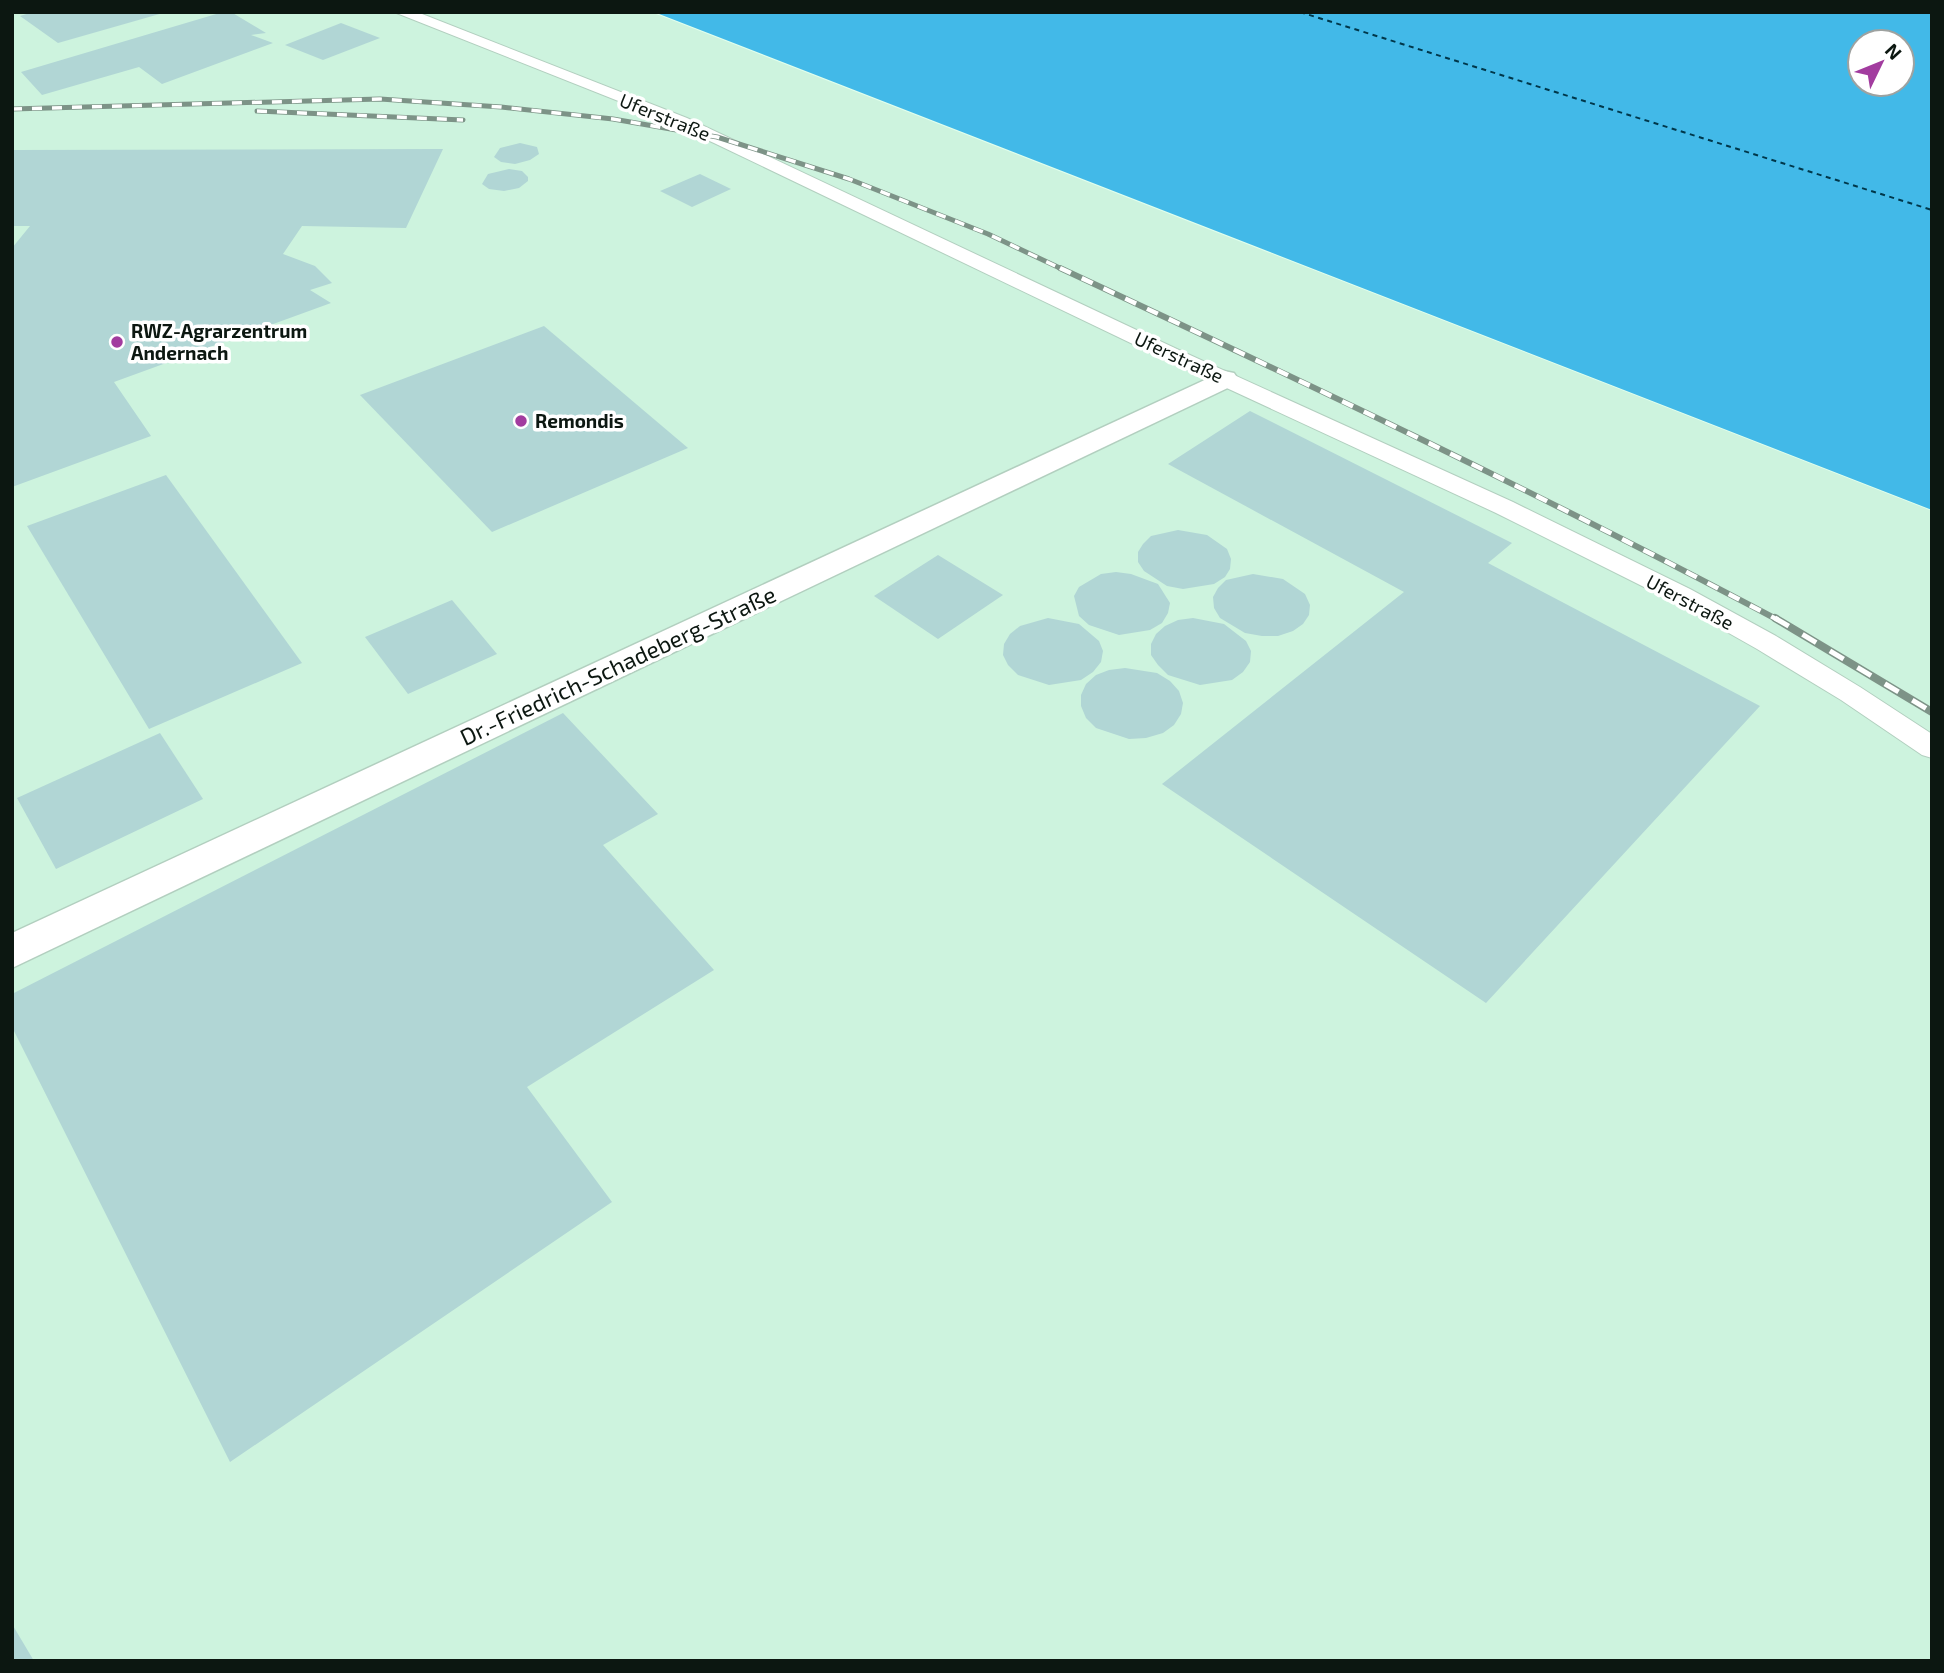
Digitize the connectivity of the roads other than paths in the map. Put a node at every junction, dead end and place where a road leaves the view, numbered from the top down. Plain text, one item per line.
1 (402, 12) edge
2 (1224, 379) junction
3 (1932, 748) edge
4 (12, 952) edge

1 - 2 lane, Uferstraße
2 - 3 lane, Uferstraße
2 - 4 street, Dr.-Friedrich-Schadeberg-Straße

